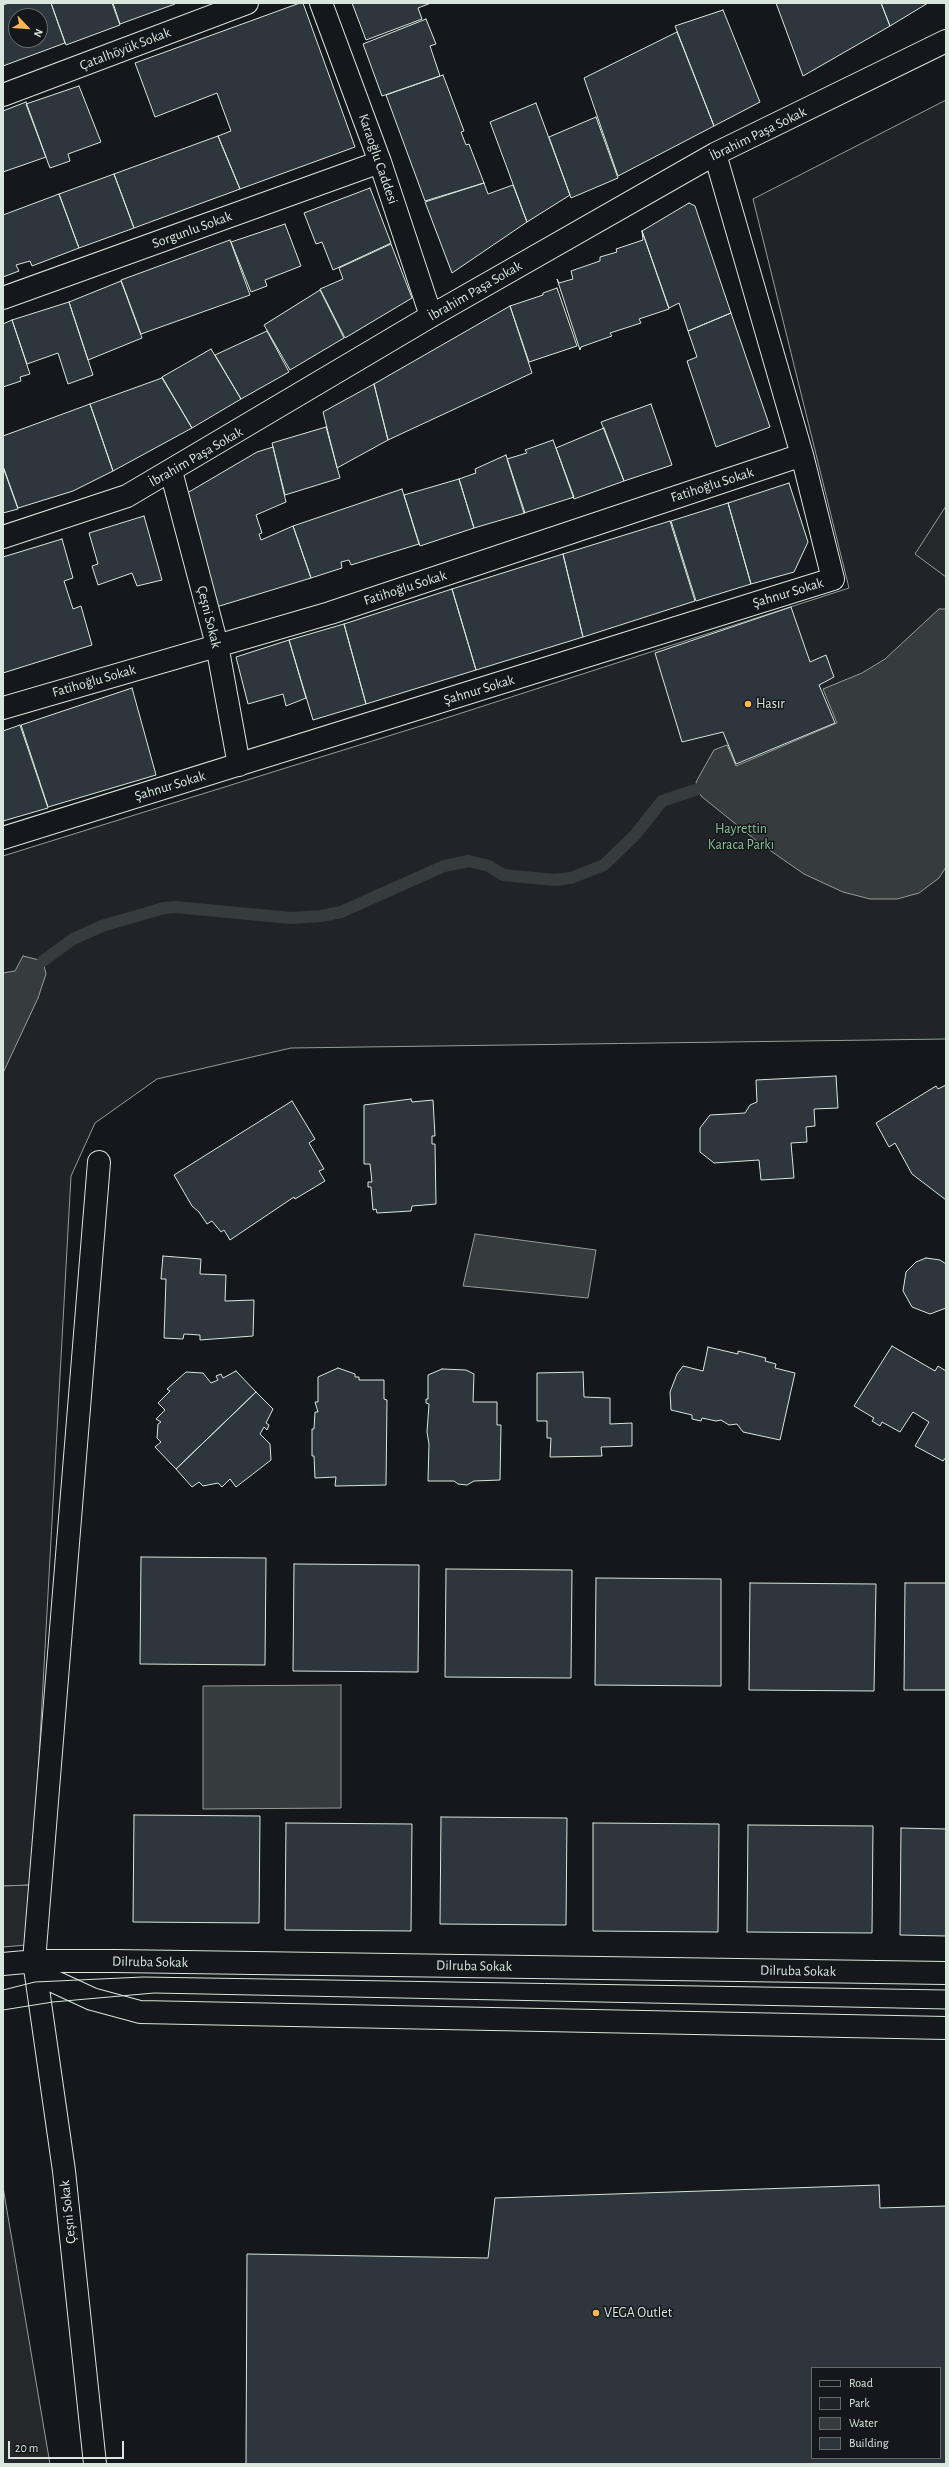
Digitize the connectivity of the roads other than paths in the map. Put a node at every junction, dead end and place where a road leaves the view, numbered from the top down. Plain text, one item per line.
1 (248, 3) edge
2 (321, 3) edge
3 (946, 41) edge
4 (3, 95) edge
5 (715, 154) junction
6 (380, 162) junction
7 (3, 298) edge
8 (431, 316) junction
9 (802, 455) junction
10 (171, 471) junction
11 (3, 537) edge
12 (217, 645) junction
13 (3, 708) edge
14 (239, 765) junction
15 (3, 838) edge
16 (99, 1162) dead end
17 (35, 1961) junction
18 (3, 1964) edge
19 (946, 1973) edge
20 (946, 2028) edge
21 (95, 2464) edge

1 - 4 street, Çatalhöyük Sokak
2 - 6 street, Karaoğlu Caddesi
3 - 5 street, İbrahim Paşa Sokak
5 - 8 street, İbrahim Paşa Sokak
5 - 9 street
6 - 7 street, Sorgunlu Sokak
6 - 8 street, Karaoğlu Caddesi
8 - 10 street, İbrahim Paşa Sokak
9 - 12 street, Fatihoğlu Sokak
9 - 14 street, Şahnur Sokak
10 - 11 street, İbrahim Paşa Sokak
10 - 12 street, Çeşni Sokak
12 - 13 street, Fatihoğlu Sokak
12 - 14 street, Çeşni Sokak
14 - 15 street, Şahnur Sokak
16 - 17 street, Çeşni Sokak
17 - 18 street, Dilruba Sokak
17 - 19 street, Dilruba Sokak
17 - 20 street
17 - 21 street, Çeşni Sokak

